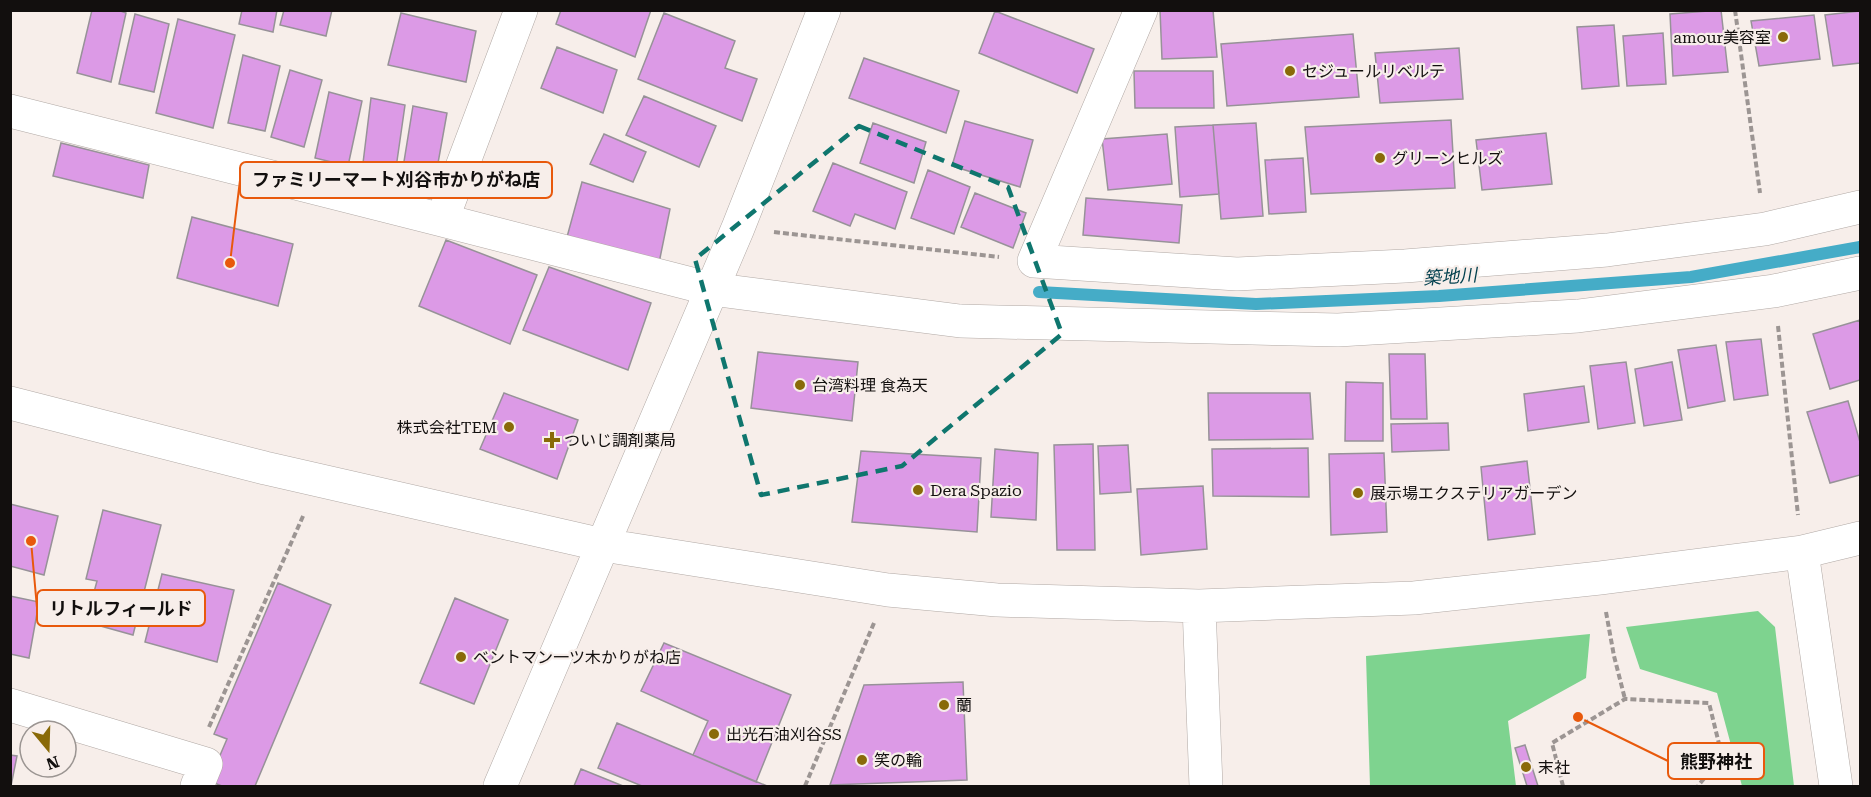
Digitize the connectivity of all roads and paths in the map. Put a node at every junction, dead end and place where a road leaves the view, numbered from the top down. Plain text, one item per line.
1 (521, 10) edge
2 (824, 10) edge
3 (1141, 10) edge
4 (1735, 10) edge
5 (10, 111) edge
6 (1860, 207) edge
7 (442, 220) junction
8 (738, 228) junction
9 (1765, 229) junction
10 (1034, 261) junction
11 (1860, 273) edge
12 (711, 289) junction
13 (1774, 291) junction
14 (10, 403) edge
15 (320, 480) junction
16 (1860, 538) edge
17 (603, 545) junction
18 (1802, 552) junction
19 (888, 590) junction
20 (1199, 606) junction
21 (1607, 616) dead end
22 (1625, 699) junction
23 (10, 705) edge
24 (196, 773) edge
25 (500, 786) edge
26 (805, 786) edge
27 (1206, 786) edge
28 (1563, 786) edge
29 (1698, 786) edge
30 (1836, 786) edge

1 - 7 street
2 - 8 street
3 - 10 street
4 - 9 path
5 - 7 street
6 - 9 street
7 - 12 street
8 - 10 path
8 - 12 street
9 - 10 street
11 - 13 street
12 - 13 street
12 - 17 street
13 - 18 path
14 - 15 street
15 - 17 street
15 - 24 path
16 - 18 street
17 - 19 street
17 - 25 street
18 - 20 street
18 - 30 street
19 - 20 street
19 - 26 path
20 - 27 street
21 - 22 path
22 - 28 path
22 - 29 path
23 - 24 street

